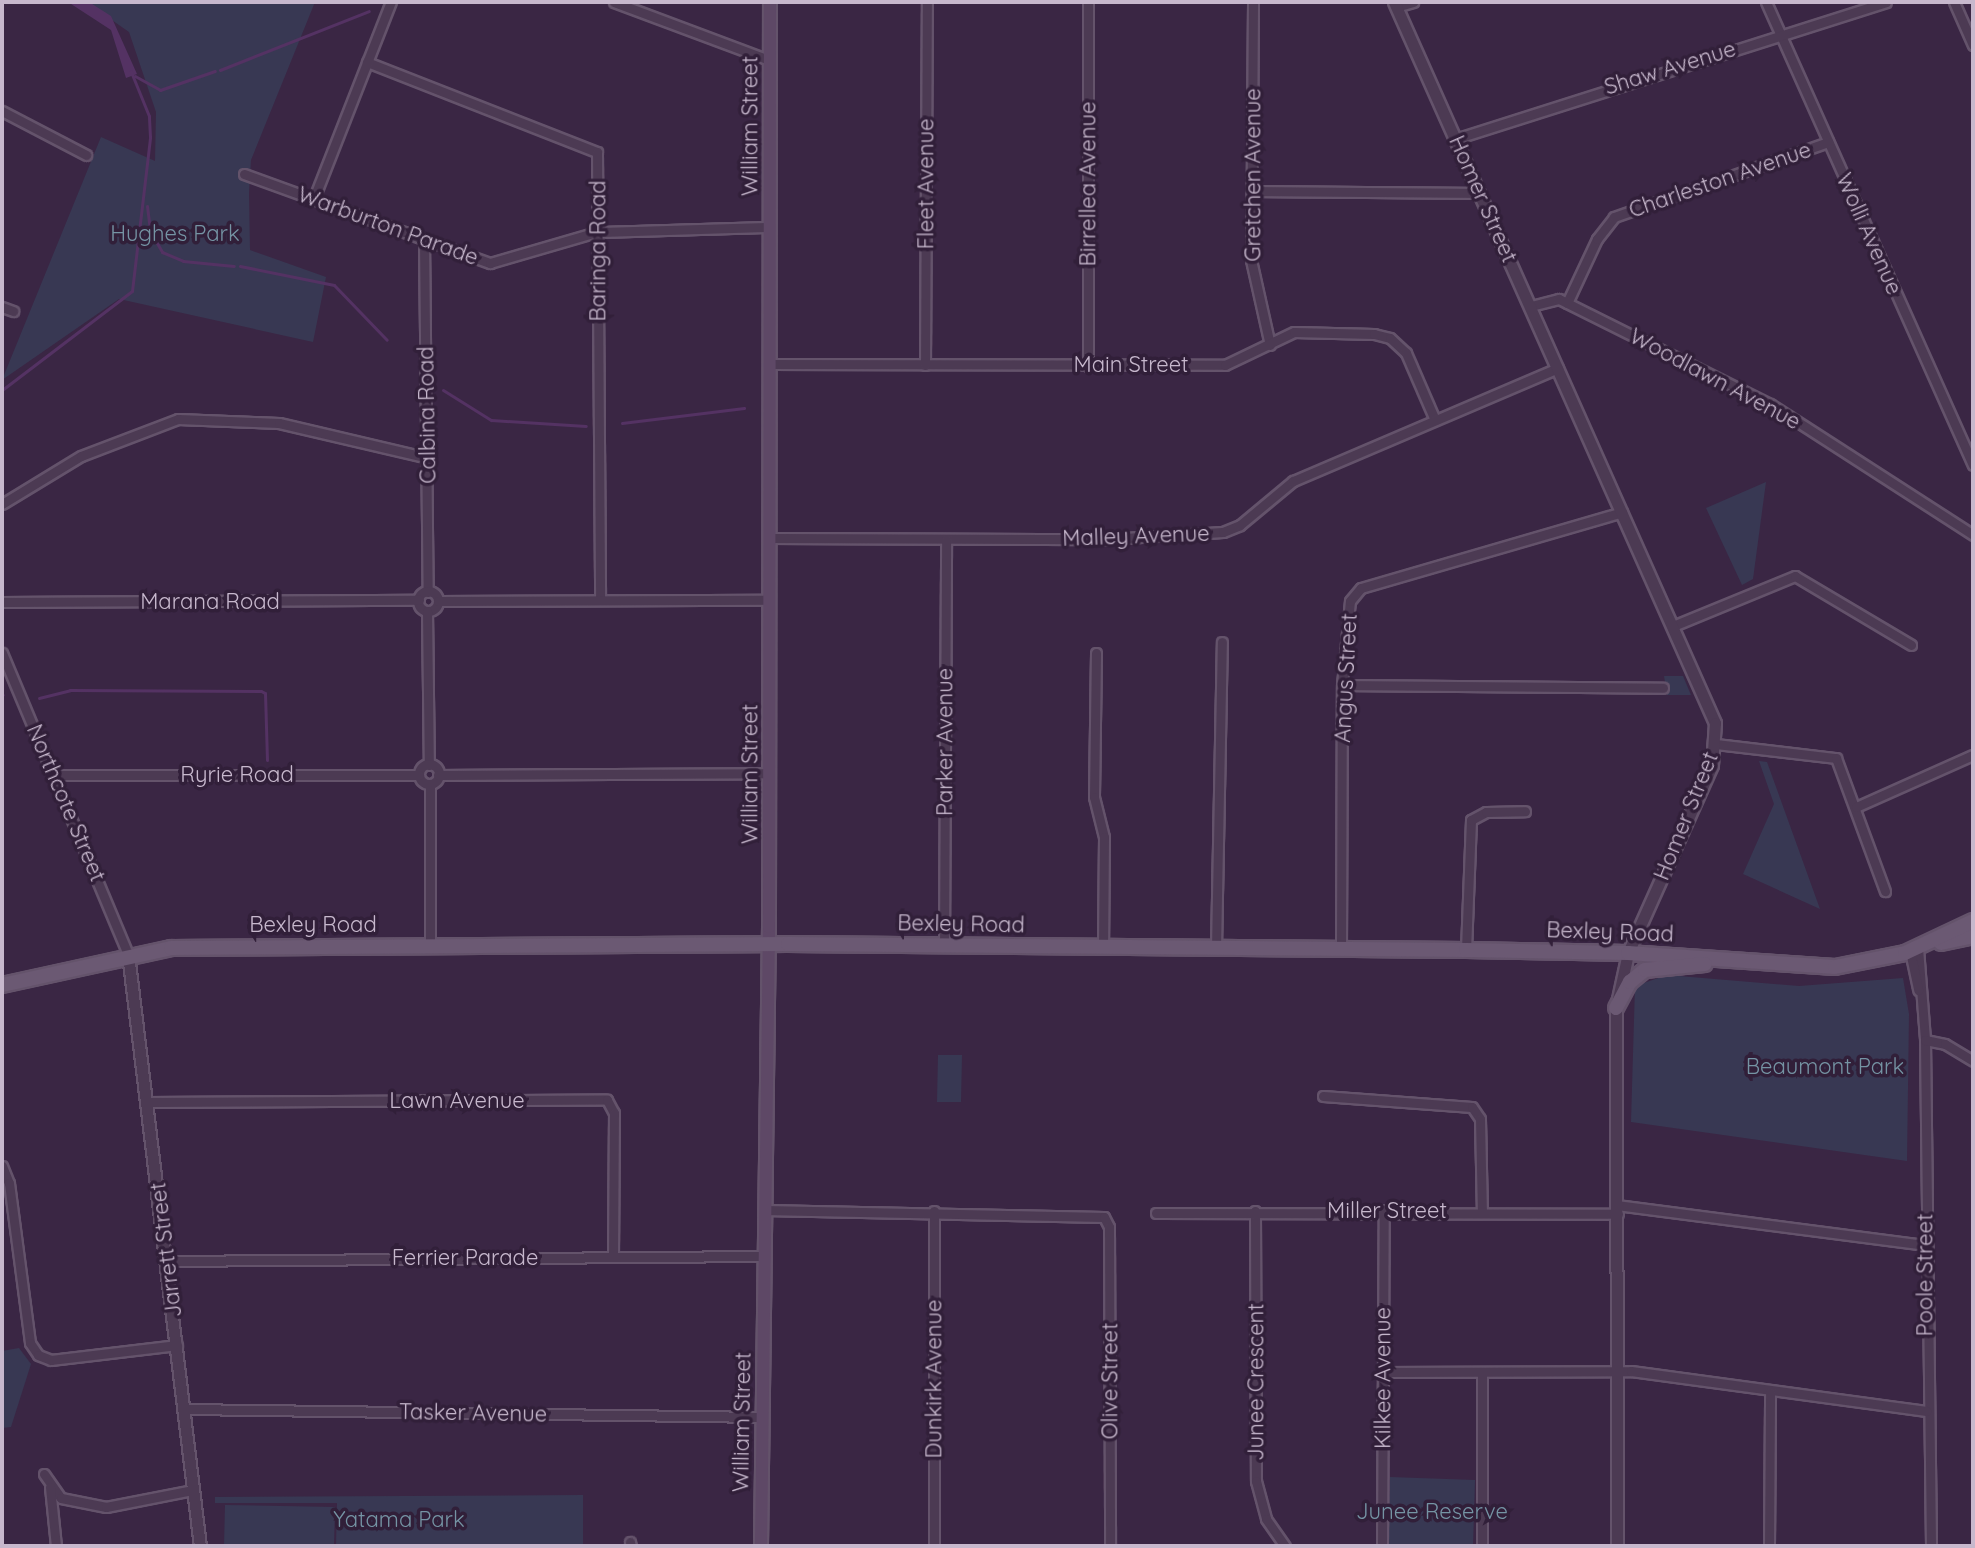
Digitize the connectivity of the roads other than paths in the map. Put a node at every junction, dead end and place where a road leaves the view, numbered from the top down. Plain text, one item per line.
1 (391, 2) edge
2 (614, 2) edge
3 (770, 2) edge
4 (927, 2) edge
5 (1088, 2) edge
6 (1253, 2) edge
7 (1413, 2) edge
8 (1766, 2) edge
9 (1886, 2) edge
10 (1954, 2) edge
11 (1395, 4) edge
12 (1780, 35) junction
13 (1973, 45) edge
14 (769, 60) junction
15 (367, 62) junction
16 (2, 111) edge
17 (1455, 139) junction
18 (1828, 142) junction
19 (86, 155) dead end
20 (244, 174) dead end
21 (1253, 191) junction
22 (1479, 193) junction
23 (314, 198) junction
24 (770, 227) junction
25 (597, 232) junction
26 (424, 239) junction
27 (1567, 303) junction
28 (1531, 306) junction
29 (2, 307) edge
30 (13, 311) dead end
31 (1270, 345) junction
32 (770, 364) junction
33 (925, 365) junction
34 (1088, 366) junction
35 (1558, 368) junction
36 (1435, 420) junction
37 (428, 458) junction
38 (1973, 465) edge
39 (2, 504) edge
40 (1622, 512) junction
41 (1973, 535) edge
42 (770, 538) junction
43 (946, 539) junction
44 (428, 592) junction
45 (600, 597) junction
46 (419, 600) junction
47 (770, 600) junction
48 (438, 601) junction
49 (2, 602) edge
50 (427, 611) junction
51 (1673, 626) junction
52 (1222, 642) dead end
53 (1911, 645) dead end
54 (2, 653) edge
55 (1096, 653) dead end
56 (1342, 685) junction
57 (1663, 688) dead end
58 (1716, 744) junction
59 (1973, 755) edge
60 (429, 765) junction
61 (770, 773) junction
62 (54, 775) junction
63 (419, 775) junction
64 (438, 775) junction
65 (430, 784) junction
66 (1856, 807) junction
67 (1525, 811) dead end
68 (1885, 891) dead end
69 (1973, 921) edge
70 (1973, 936) edge
71 (768, 944) junction
72 (944, 946) junction
73 (430, 947) junction
74 (1103, 947) junction
75 (1216, 948) junction
76 (1341, 949) junction
77 (1916, 949) junction
78 (1466, 950) junction
79 (1628, 953) junction
80 (128, 954) junction
81 (1717, 960) junction
82 (2, 985) edge
83 (1616, 1008) junction
84 (1925, 1040) junction
85 (1973, 1061) edge
86 (1323, 1096) dead end
87 (149, 1102) junction
88 (2, 1166) edge
89 (1618, 1209) junction
90 (764, 1210) junction
91 (1384, 1210) junction
92 (934, 1211) junction
93 (1255, 1211) junction
94 (1482, 1212) junction
95 (1156, 1213) dead end
96 (1925, 1245) junction
97 (764, 1256) junction
98 (613, 1257) junction
99 (167, 1261) junction
100 (177, 1345) junction
101 (1383, 1372) junction
102 (1618, 1372) junction
103 (1482, 1373) junction
104 (1770, 1392) junction
105 (184, 1409) junction
106 (1926, 1411) junction
107 (762, 1417) junction
108 (44, 1474) dead end
109 (50, 1487) junction
110 (193, 1490) junction
111 (56, 1546) edge
112 (200, 1546) edge
113 (761, 1546) edge
114 (934, 1546) edge
115 (1110, 1546) edge
116 (1285, 1546) edge
117 (1382, 1546) edge
118 (1482, 1546) edge
119 (1617, 1546) edge
120 (1769, 1546) edge
121 (1931, 1546) edge

1 - 15 street
2 - 14 street
3 - 14 main road, William Street
4 - 33 street, Fleet Avenue
5 - 34 street, Birrellea Avenue
6 - 21 street, Gretchen Avenue
7 - 11 street
8 - 12 street, Wolli Avenue
9 - 12 street, Shaw Avenue
10 - 13 street
11 - 17 street, Homer Street
12 - 17 street, Shaw Avenue
12 - 18 street, Wolli Avenue
14 - 24 main road, William Street
15 - 23 street
15 - 25 street, Baringa Road
16 - 19 street
17 - 22 street, Homer Street
18 - 27 street, Charleston Avenue
18 - 38 street, Wolli Avenue
20 - 23 street, Warburton Parade
21 - 22 street
21 - 31 street, Gretchen Avenue
22 - 28 street, Homer Street
23 - 26 street, Warburton Parade
24 - 25 street, Warburton Parade
24 - 32 main road, William Street
25 - 26 street, Warburton Parade
25 - 45 street, Baringa Road
26 - 37 street, Calbina Road
27 - 28 street
27 - 41 street, Woodlawn Avenue
28 - 35 street, Homer Street
29 - 30 street
31 - 34 street, Main Street
31 - 36 street, Main Street
32 - 33 street, Main Street
32 - 42 main road, William Street
33 - 34 street, Main Street
35 - 36 street, Malley Avenue
35 - 40 street, Homer Street
36 - 43 street, Malley Avenue
37 - 39 street
37 - 44 street, Calbina Road
40 - 51 street, Homer Street
40 - 56 street, Angus Street
42 - 43 street, Malley Avenue
42 - 47 main road, William Street
43 - 72 street, Parker Avenue
44 - 46 street
44 - 48 street
45 - 47 street
45 - 48 street
46 - 49 street, Marana Road
46 - 50 street
47 - 61 main road, William Street
48 - 50 street
50 - 60 street
51 - 53 street
51 - 58 street, Homer Street
52 - 75 street
54 - 62 street, Northcote Street
55 - 74 street
56 - 57 street
56 - 76 street, Angus Street
58 - 66 street
58 - 79 street, Homer Street
59 - 66 street
60 - 63 street
60 - 64 street
61 - 64 street
61 - 71 main road, William Street
62 - 63 street, Ryrie Road
62 - 80 street, Northcote Street
63 - 65 street
64 - 65 street
65 - 73 street
66 - 68 street
67 - 78 street
69 - 77 main road, Bexley Road
70 - 77 main road, Bexley Road
71 - 72 main road, Bexley Road
71 - 73 main road, Bexley Road
71 - 90 main road, William Street
72 - 74 main road, Bexley Road
73 - 80 main road, Bexley Road
74 - 75 main road, Bexley Road
75 - 76 main road, Bexley Road
76 - 78 main road, Bexley Road
77 - 81 main road, Bexley Road
77 - 84 street, Poole Street
78 - 79 main road, Bexley Road
79 - 81 main road, Bexley Road
79 - 83 street, Homer Street
80 - 82 main road, Bexley Road
80 - 87 street, Jarrett Street
81 - 83 main road
83 - 89 street, Homer Street
84 - 85 street
84 - 96 street, Poole Street
86 - 94 street
87 - 98 street, Lawn Avenue
87 - 99 street, Jarrett Street
88 - 100 street
89 - 94 street, Miller Street
89 - 96 street, Miller Street
89 - 102 street, Homer Street
90 - 92 street
90 - 97 main road, William Street
91 - 93 street, Miller Street
91 - 94 street, Miller Street
91 - 101 street, Kilkee Avenue
92 - 114 street, Dunkirk Avenue
92 - 115 street, Olive Street
93 - 95 street, Miller Street
93 - 116 street, Junee Crescent
96 - 106 street, Poole Street
97 - 98 street, Ferrier Parade
97 - 107 main road, William Street
98 - 99 street, Ferrier Parade
99 - 100 street, Jarrett Street
100 - 105 street, Jarrett Street
101 - 103 street
101 - 117 street, Kilkee Avenue
102 - 103 street
102 - 104 street
102 - 119 street, Homer Street
103 - 118 street
104 - 106 street
104 - 120 street
105 - 107 street, Tasker Avenue
105 - 110 street, Jarrett Street
106 - 121 street, Poole Street
107 - 113 main road, William Street
108 - 109 street
109 - 110 street
109 - 111 street
110 - 112 street, Jarrett Street

